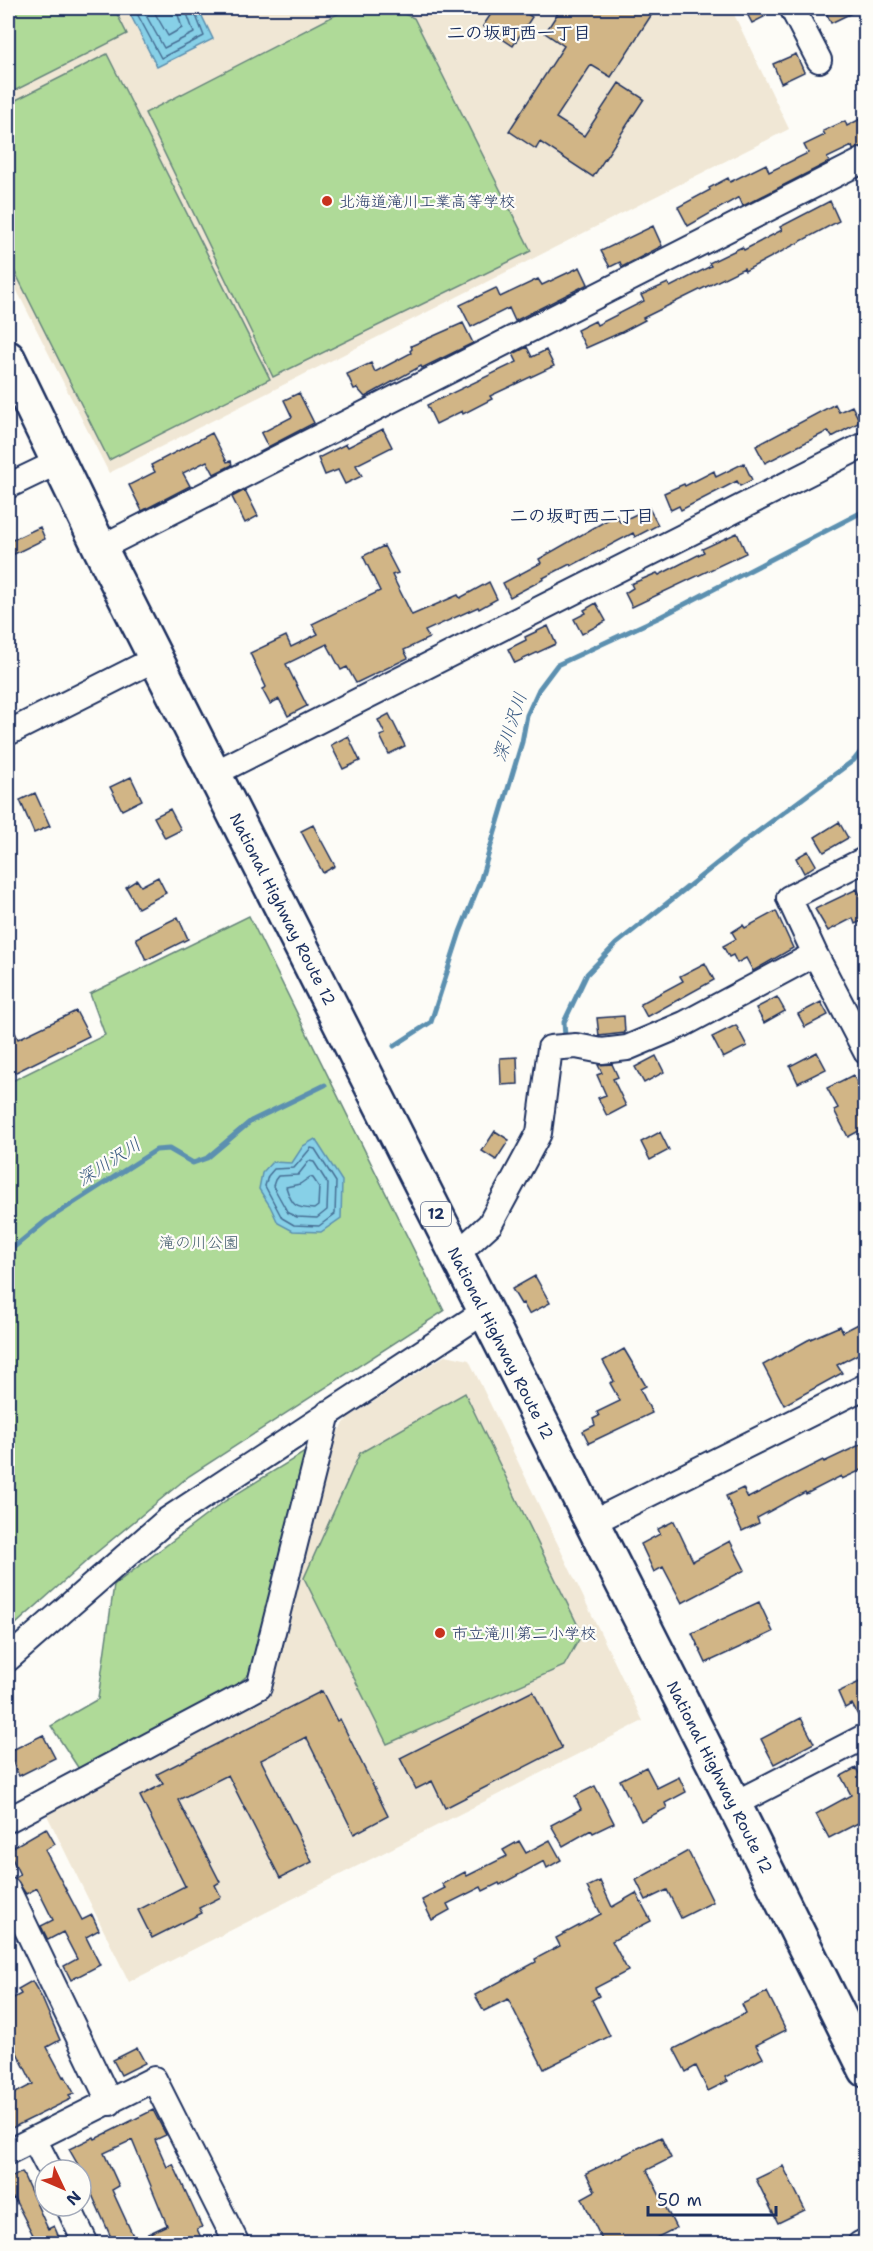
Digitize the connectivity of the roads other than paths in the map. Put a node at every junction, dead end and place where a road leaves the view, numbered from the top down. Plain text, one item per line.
1 (792, 8) edge
2 (819, 60) dead end
3 (866, 159) edge
4 (8, 358) edge
5 (866, 444) edge
6 (58, 462) junction
7 (8, 486) edge
8 (100, 548) junction
9 (158, 658) junction
10 (8, 733) edge
11 (215, 773) junction
12 (866, 859) edge
13 (815, 954) junction
14 (866, 1052) edge
15 (456, 1255) junction
16 (485, 1311) junction
17 (866, 1386) edge
18 (328, 1413) junction
19 (591, 1523) junction
20 (8, 1659) edge
21 (866, 1737) edge
22 (734, 1804) junction
23 (8, 1820) edge
24 (8, 1890) edge
25 (866, 2070) edge
26 (110, 2103) junction
27 (34, 2139) junction
28 (8, 2152) edge
29 (44, 2158) edge
30 (74, 2218) edge
31 (866, 2241) edge
32 (86, 2244) edge
33 (237, 2244) edge
34 (860, 2244) edge

1 - 2 street
3 - 8 street
4 - 6 highway, National Highway Route 12 / 12
5 - 11 street
6 - 7 street
6 - 8 highway, National Highway Route 12 / 12
8 - 9 highway, National Highway Route 12 / 12
9 - 10 street
9 - 11 highway, National Highway Route 12 / 12
11 - 15 highway, National Highway Route 12 / 12
12 - 13 street
13 - 14 street
13 - 15 street
15 - 16 highway, National Highway Route 12 / 12
16 - 18 street
16 - 19 highway, National Highway Route 12 / 12
17 - 19 street
18 - 20 street
18 - 23 street
19 - 22 highway, National Highway Route 12 / 12
21 - 22 street
22 - 25 highway, National Highway Route 12 / 12
24 - 26 street
26 - 27 street
26 - 33 street
27 - 28 street
27 - 29 street
30 - 32 street
31 - 34 street

